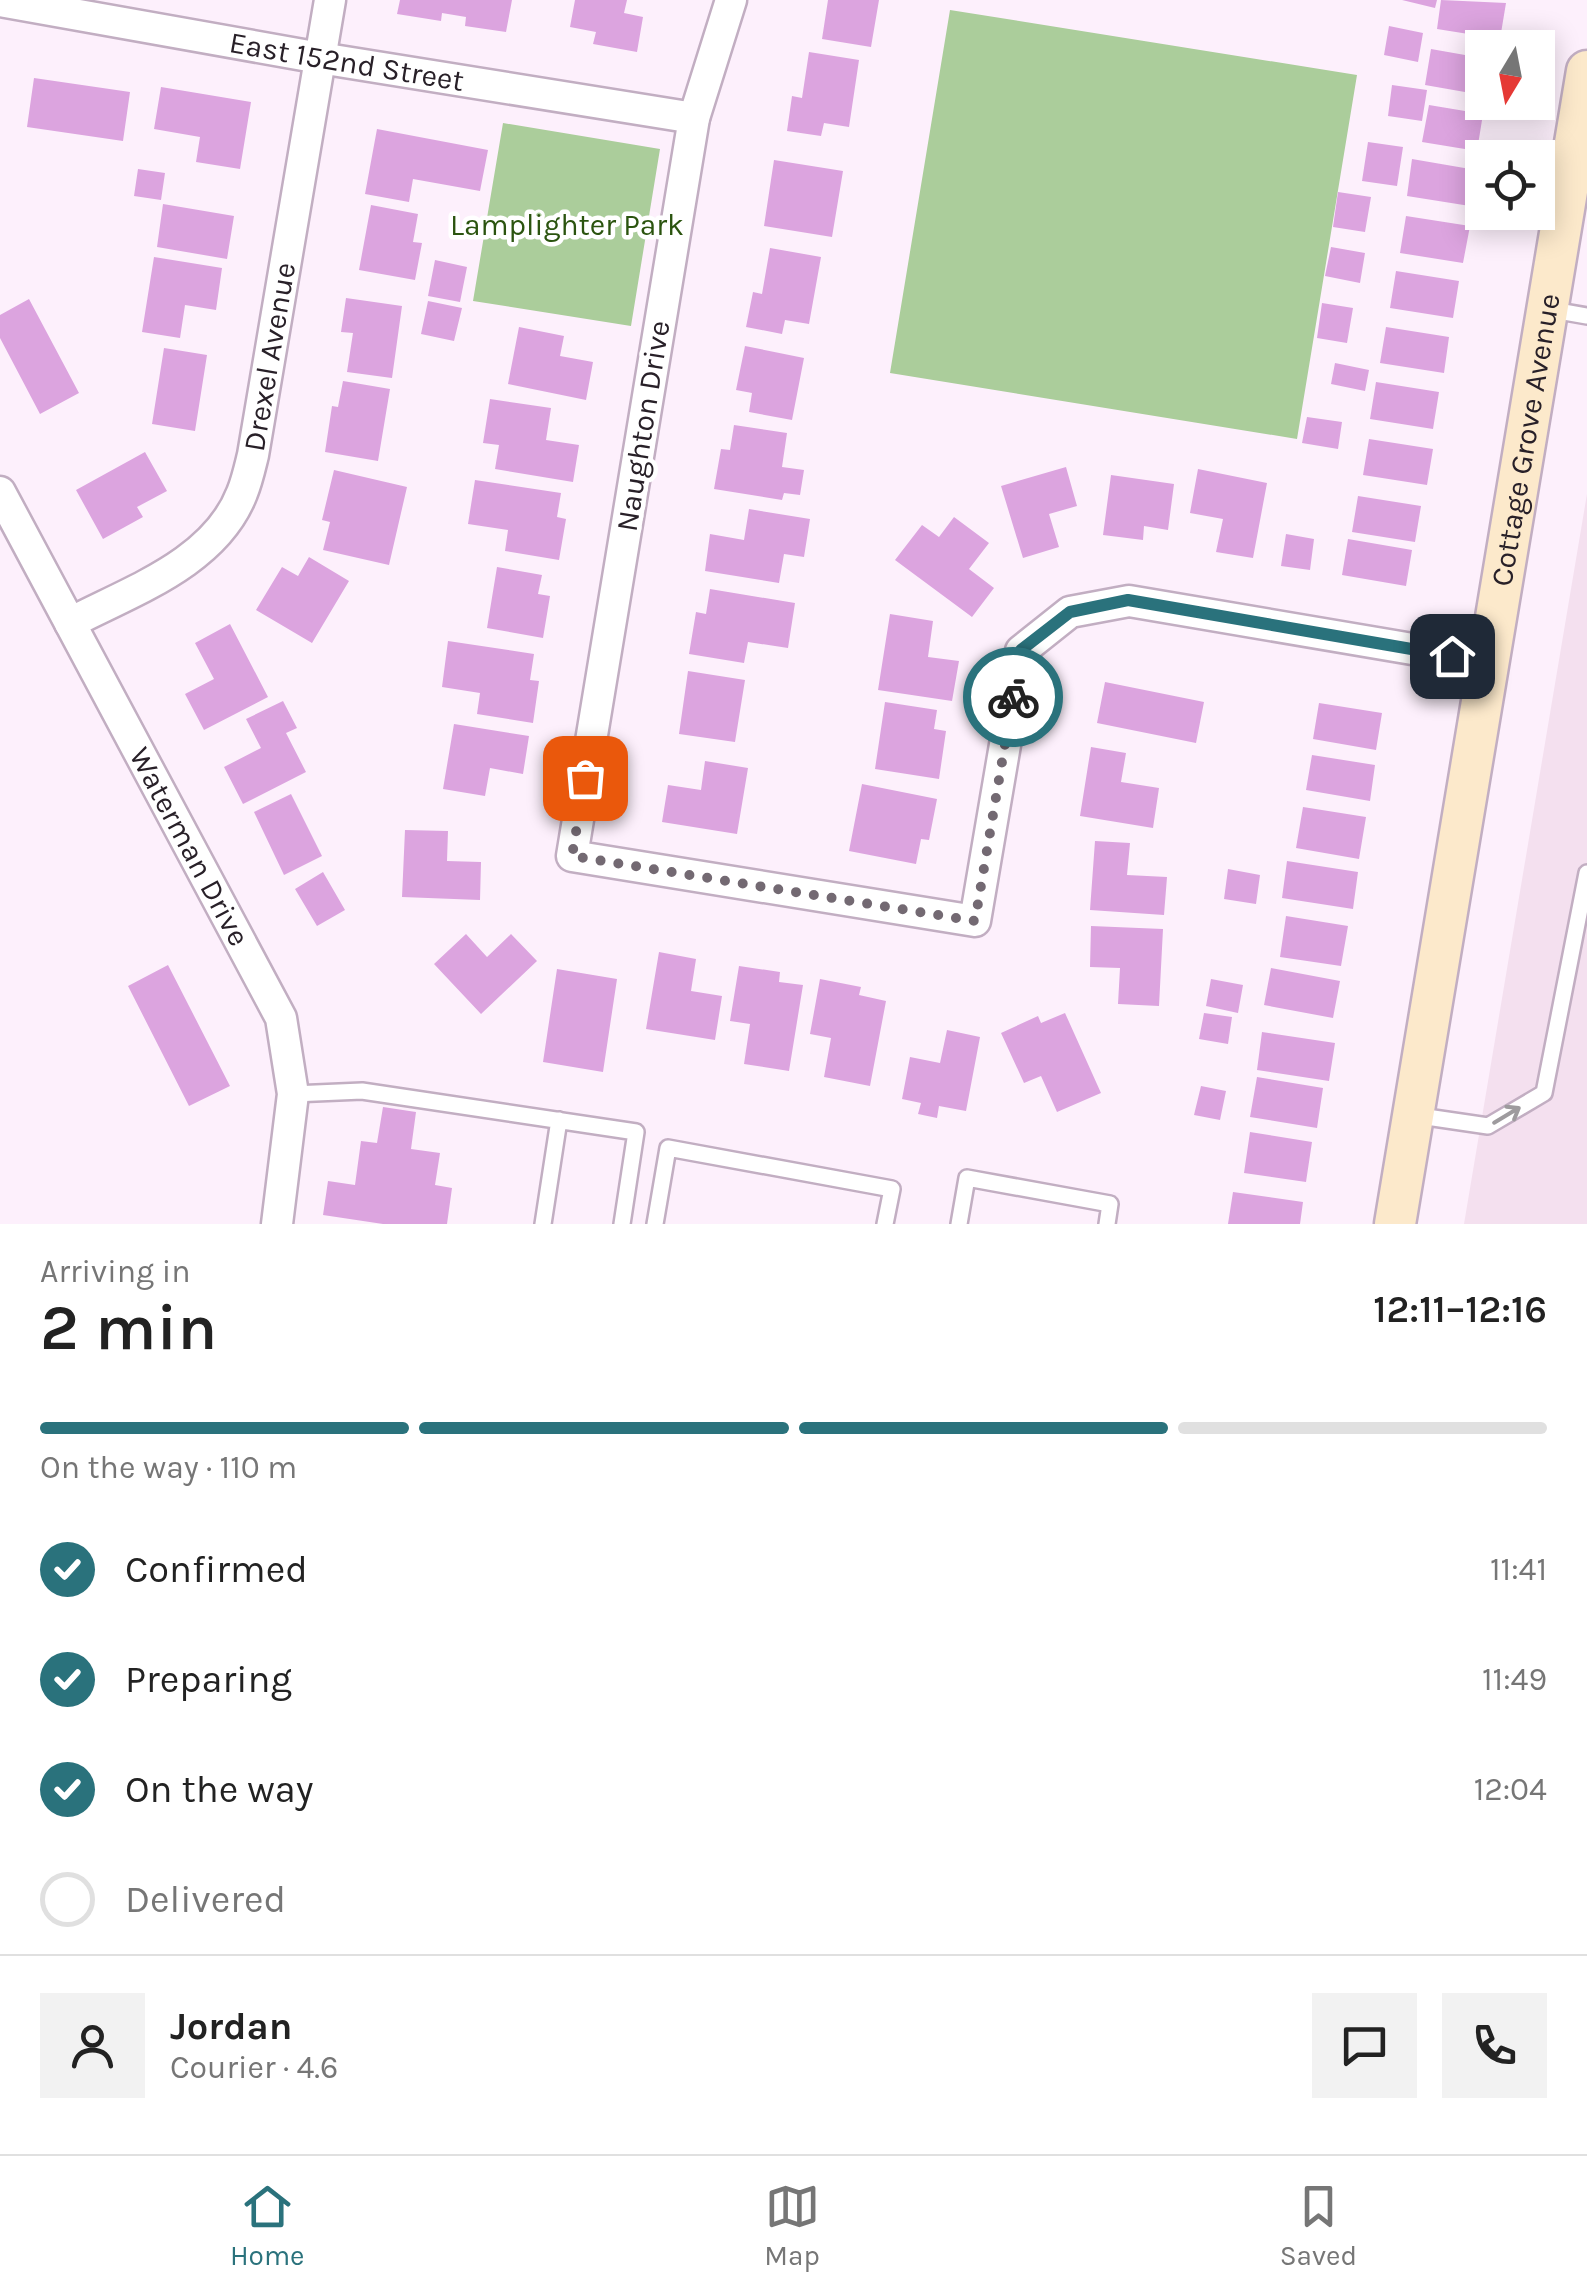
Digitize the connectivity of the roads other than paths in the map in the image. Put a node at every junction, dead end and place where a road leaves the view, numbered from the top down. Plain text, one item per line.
1 (330, 0) edge
2 (731, 0) edge
3 (0, 1) edge
4 (320, 58) junction
5 (1587, 71) edge
6 (694, 118) junction
7 (1576, 202) edge
8 (1547, 309) junction
9 (1587, 316) edge
10 (0, 492) edge
11 (70, 623) junction
12 (1488, 662) junction
13 (1587, 873) edge
14 (293, 1094) junction
15 (1413, 1116) junction
16 (559, 1120) junction
17 (276, 1224) edge
18 (543, 1224) edge
19 (622, 1224) edge
20 (655, 1224) edge
21 (886, 1224) edge
22 (960, 1224) edge
23 (1107, 1224) edge
24 (1395, 1224) edge

1 - 4 street, Drexel Avenue
2 - 6 street, Naughton Drive
3 - 4 street, East 152nd Street
4 - 6 street, East 152nd Street
4 - 11 street, Drexel Avenue
5 - 7 main road, Cottage Grove Avenue
6 - 12 street, Naughton Drive
7 - 8 main road, Cottage Grove Avenue
8 - 9 lane
8 - 12 main road, Cottage Grove Avenue
10 - 11 street, Waterman Drive
11 - 14 street, Waterman Drive
12 - 15 main road, Cottage Grove Avenue
15 -> 13 lane
14 - 16 lane
14 - 17 street, Waterman Drive
15 - 24 main road, Cottage Grove Avenue
16 - 18 lane
16 - 19 lane
20 - 21 lane
22 - 23 lane

